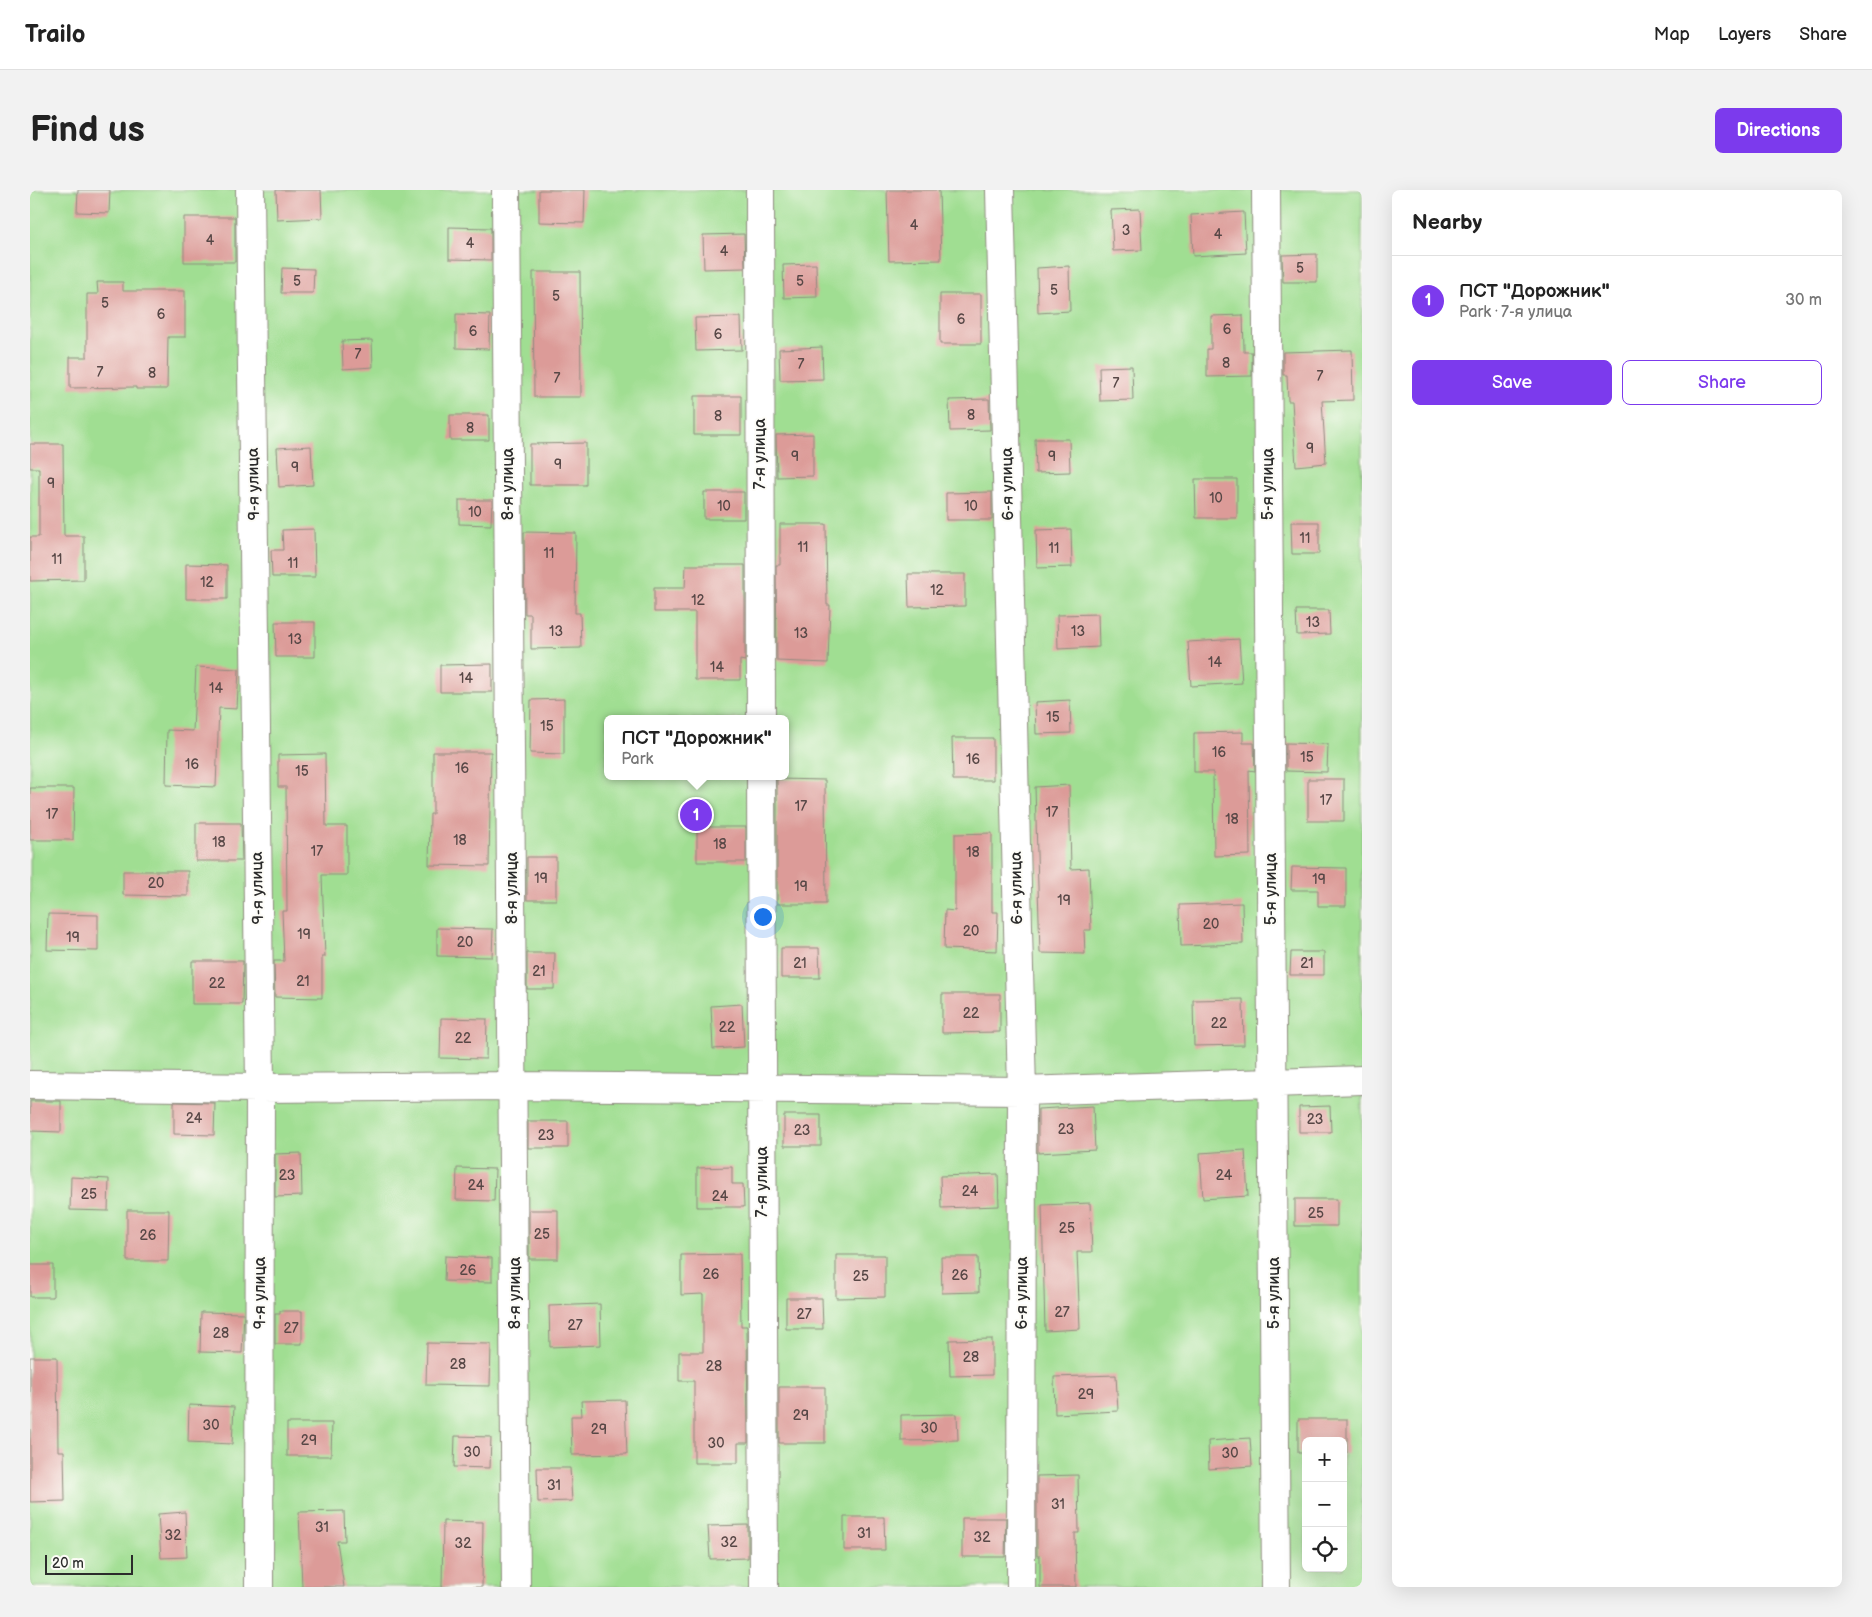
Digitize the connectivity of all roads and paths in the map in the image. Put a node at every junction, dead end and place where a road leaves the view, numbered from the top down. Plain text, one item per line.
1 (250, 190) edge
2 (506, 190) edge
3 (760, 190) edge
4 (1000, 190) edge
5 (1266, 190) edge
6 (761, 715) edge
7 (761, 780) edge
8 (1362, 1080) edge
9 (1273, 1081) junction
10 (30, 1085) edge
11 (513, 1086) junction
12 (260, 1088) junction
13 (762, 1088) junction
14 (1022, 1091) junction
15 (259, 1587) edge
16 (516, 1587) edge
17 (764, 1587) edge
18 (1022, 1587) edge
19 (1276, 1587) edge

1 - 12 street, 9-я улица
2 - 11 street, 8-я улица
3 - 6 street, 7-я улица
4 - 14 street, 6-я улица
5 - 9 street, 5-я улица
7 - 13 street, 7-я улица
8 - 9 street
9 - 14 street
9 - 19 street, 5-я улица
10 - 12 street
11 - 12 street
11 - 13 street
11 - 16 street, 8-я улица
12 - 15 street, 9-я улица
13 - 14 street
13 - 17 street, 7-я улица
14 - 18 street, 6-я улица

